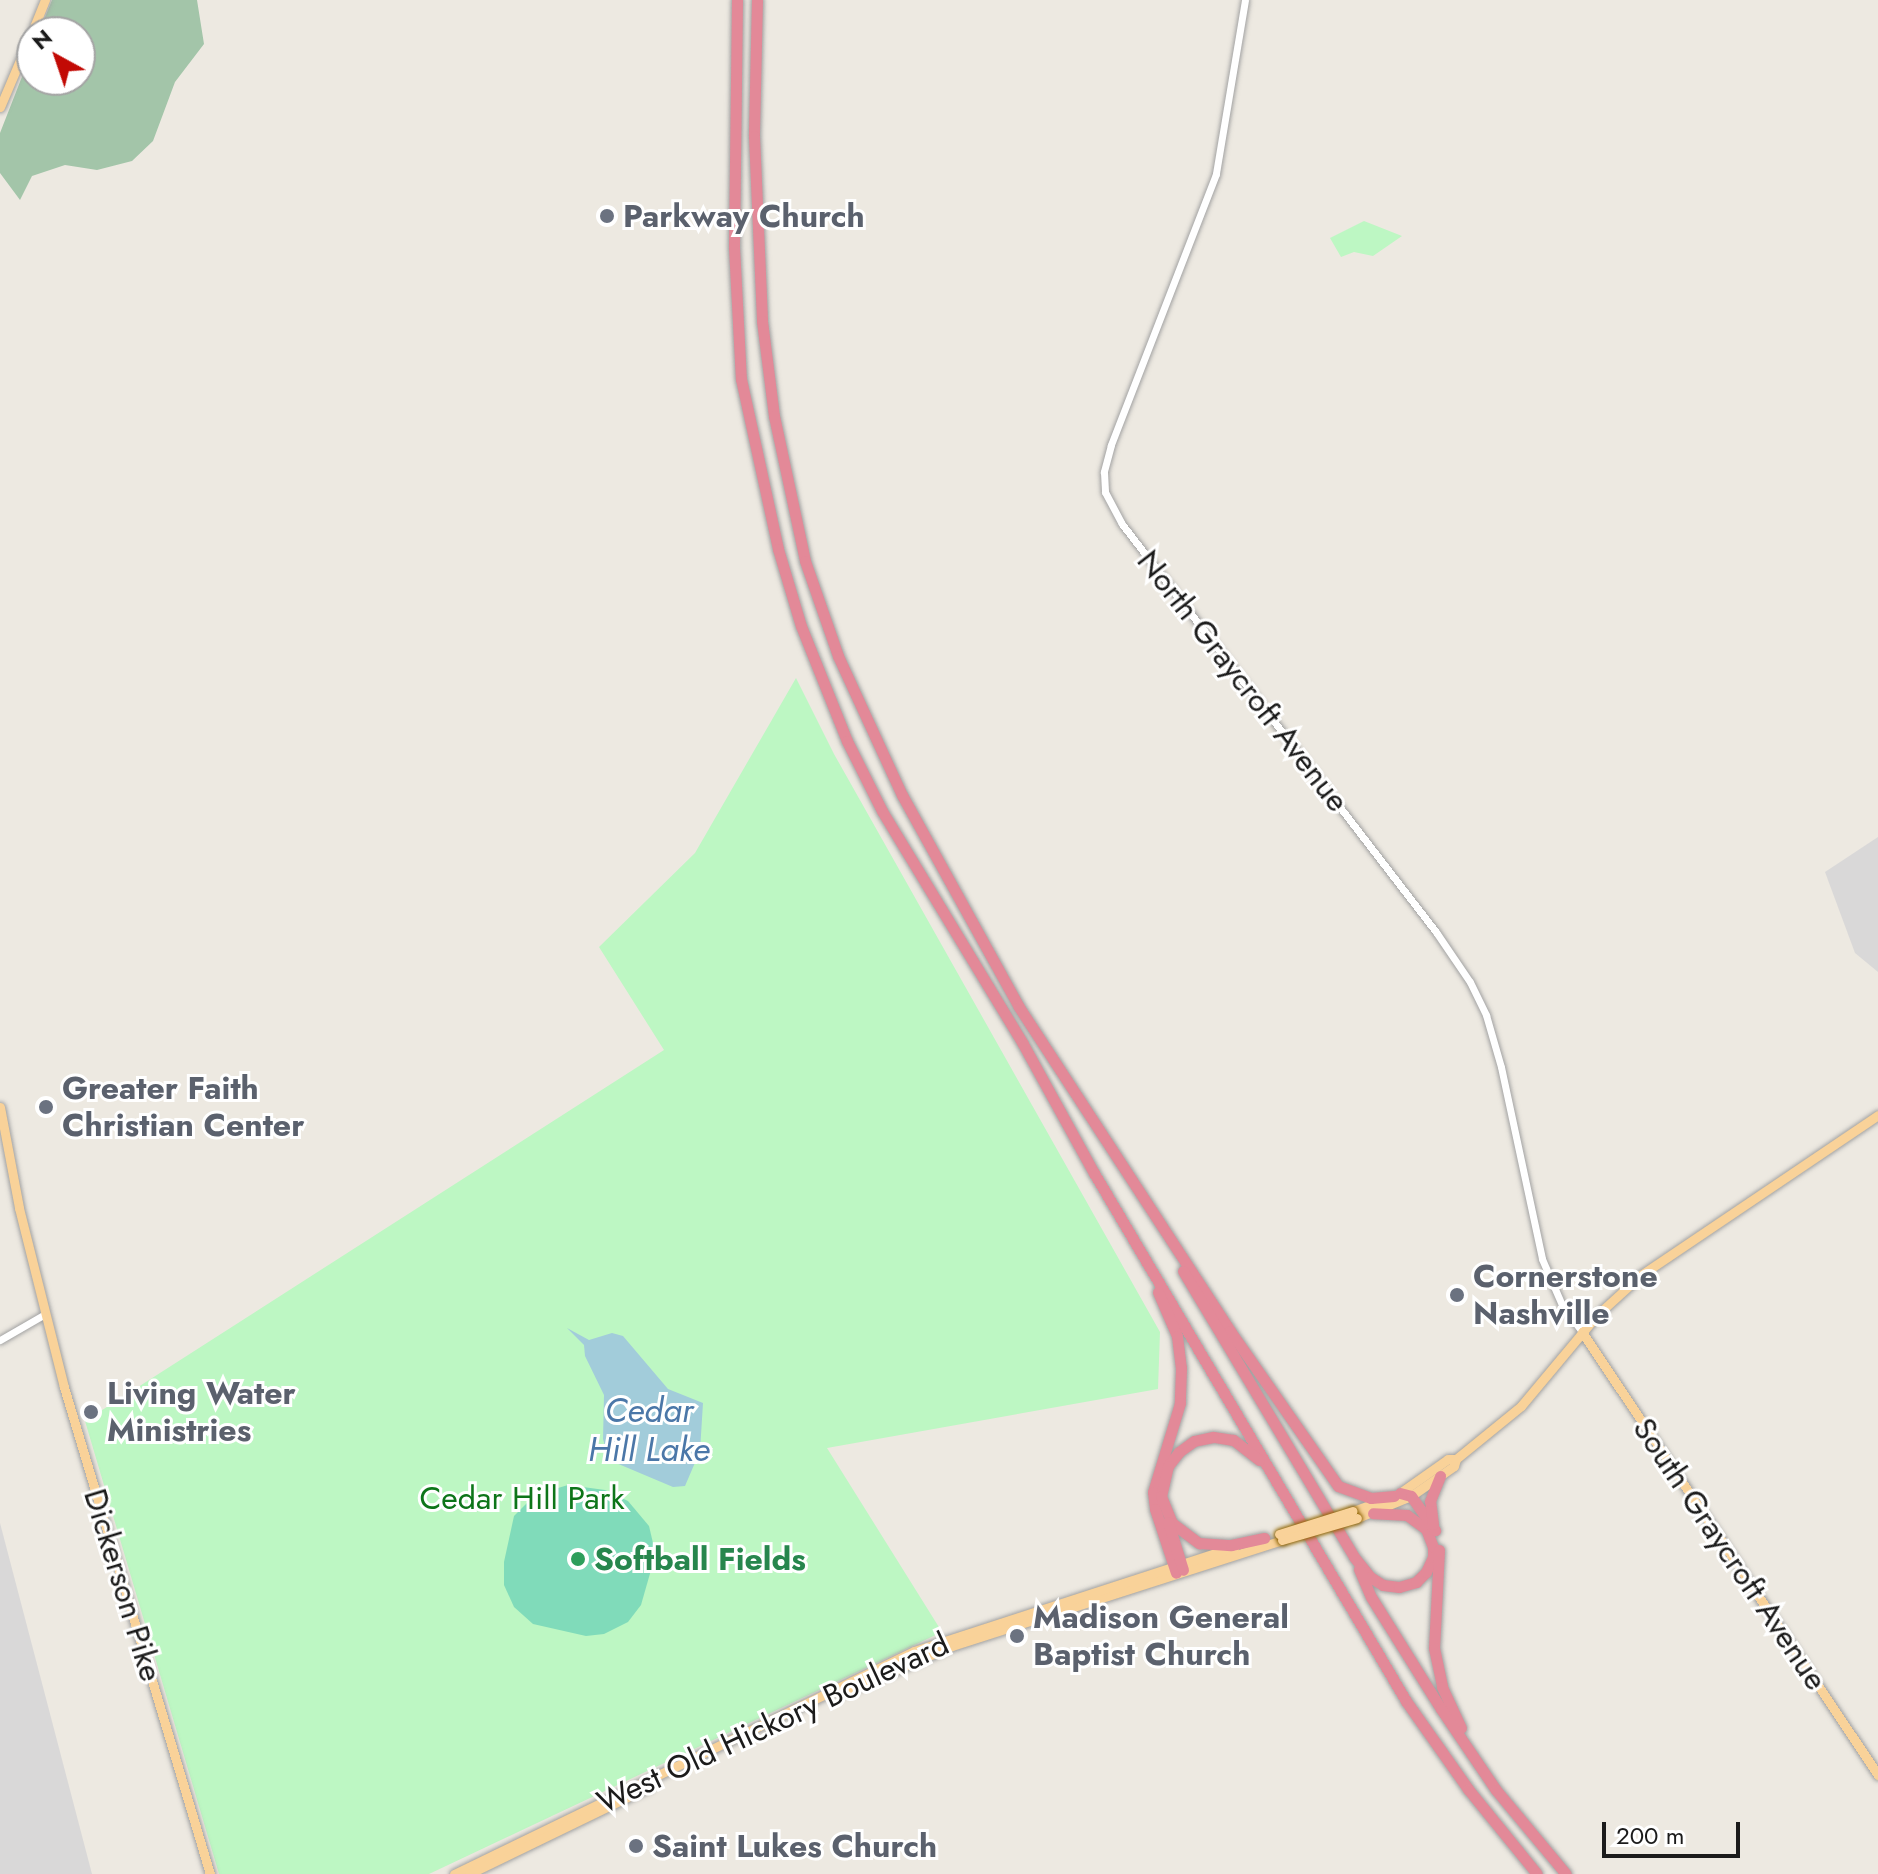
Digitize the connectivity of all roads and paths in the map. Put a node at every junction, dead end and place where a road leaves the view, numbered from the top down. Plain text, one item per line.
1 (737, 0) edge
2 (757, 0) edge
3 (1245, 0) edge
4 (16, 70) edge
5 (0, 107) edge
6 (0, 1107) edge
7 (1878, 1115) edge
8 (1116, 1157) junction
9 (1125, 1224) junction
10 (45, 1314) junction
11 (1582, 1332) junction
12 (0, 1340) edge
13 (1456, 1459) junction
14 (1440, 1476) junction
15 (1402, 1495) junction
16 (1163, 1506) junction
17 (1373, 1513) junction
18 (1296, 1515) junction
19 (1355, 1515) junction
20 (1434, 1529) junction
21 (1281, 1537) junction
22 (1264, 1538) junction
23 (1354, 1557) junction
24 (1178, 1569) junction
25 (1475, 1757) junction
26 (1878, 1775) edge
27 (210, 1874) edge
28 (454, 1874) edge
29 (469, 1874) edge
30 (1537, 1874) edge
31 (1566, 1874) edge

1 - 9 highway
2 - 8 highway
3 - 11 street, North Graycroft Avenue
4 - 5 main road
6 - 10 main road, Dickerson Pike
7 - 11 main road, West Old Hickory Boulevard
8 - 15 highway
8 - 23 highway
9 - 18 highway
9 - 24 highway
10 - 12 street
10 - 27 main road, Dickerson Pike
11 - 13 main road, West Old Hickory Boulevard
11 - 26 main road, South Graycroft Avenue
13 - 14 main road, West Old Hickory Boulevard
13 - 15 main road, West Old Hickory Boulevard
14 - 15 main road, West Old Hickory Boulevard
14 - 20 highway
15 - 17 main road, West Old Hickory Boulevard
15 - 19 main road, West Old Hickory Boulevard
15 - 20 highway
16 - 18 highway
16 - 22 highway
16 - 24 highway
17 - 19 main road, West Old Hickory Boulevard
17 - 23 highway
18 - 30 highway
19 - 21 main road, West Old Hickory Boulevard, bridge
20 - 25 highway
21 - 22 main road, West Old Hickory Boulevard
21 - 24 main road, West Old Hickory Boulevard
22 - 24 main road, West Old Hickory Boulevard
23 - 25 highway
24 - 28 main road, West Old Hickory Boulevard
24 - 29 main road, West Old Hickory Boulevard
25 - 31 highway

